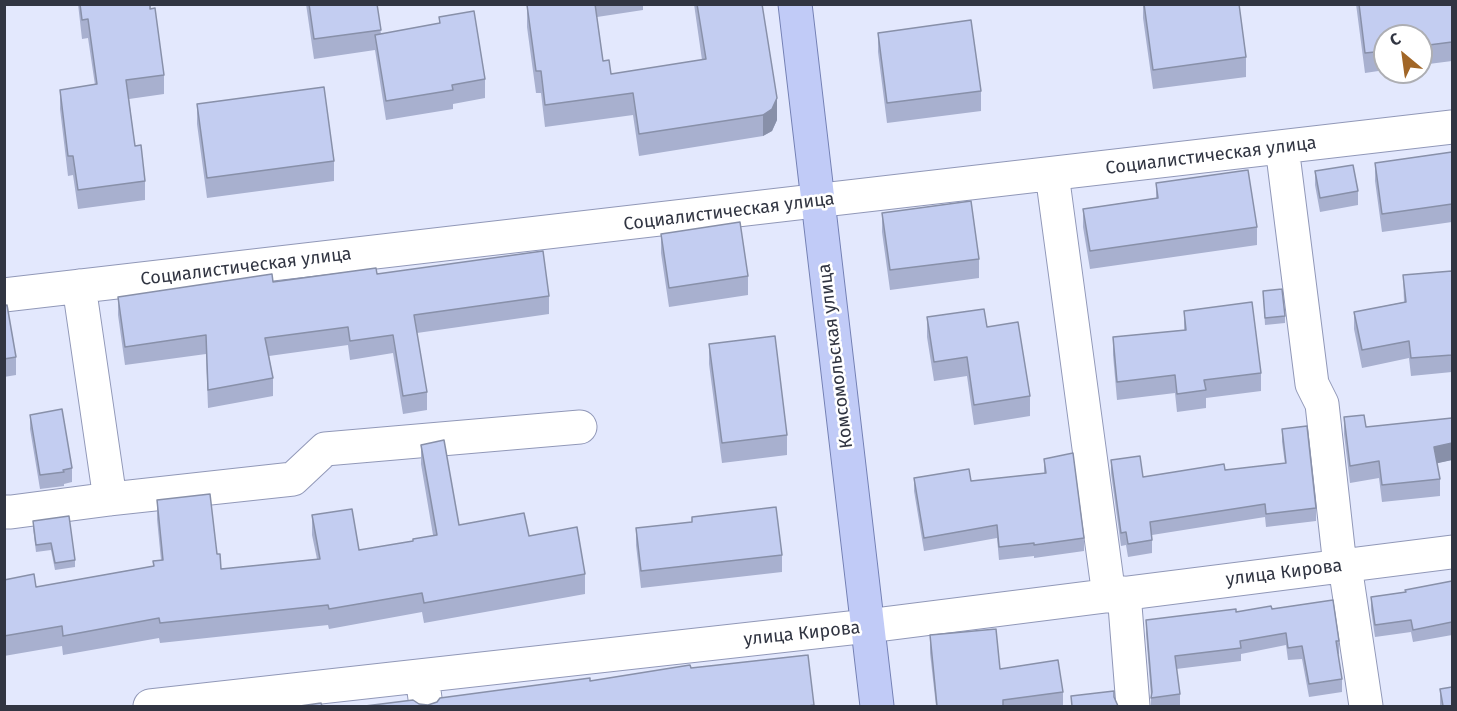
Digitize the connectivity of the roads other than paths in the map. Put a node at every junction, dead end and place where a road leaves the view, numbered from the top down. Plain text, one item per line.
1 (795, 4) edge
2 (1452, 127) edge
3 (1282, 147) junction
4 (1052, 174) junction
5 (818, 202) junction
6 (79, 286) junction
7 (4, 295) edge
8 (580, 427) dead end
9 (110, 499) junction
10 (4, 512) edge
11 (1452, 552) edge
12 (1342, 566) junction
13 (1116, 595) junction
14 (868, 626) junction
15 (424, 691) edge
16 (150, 706) edge
17 (878, 706) edge
18 (1133, 706) edge
19 (1366, 706) edge

1 - 5 main road, Комсомольская улица
2 - 3 street, Социалистическая улица
3 - 4 street, Социалистическая улица
3 - 12 street
4 - 5 street, Социалистическая улица
4 - 13 street
5 - 6 street, Социалистическая улица
5 - 14 main road, Комсомольская улица
6 - 7 street, Социалистическая улица
6 - 9 street
8 - 9 street
9 - 10 street
11 - 12 street, улица Кирова
12 - 13 street, улица Кирова
12 - 19 street
13 - 14 street, улица Кирова
13 - 18 street
14 - 15 street, улица Кирова
14 - 17 main road, Комсомольская улица
15 - 16 street, улица Кирова

